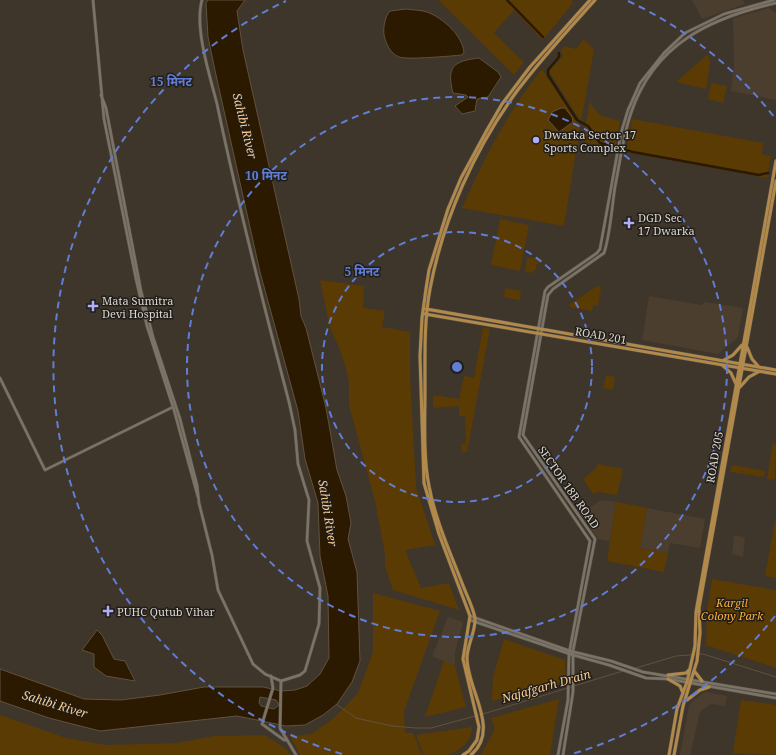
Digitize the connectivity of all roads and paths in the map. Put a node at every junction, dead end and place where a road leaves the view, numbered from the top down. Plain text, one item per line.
1 (93, 0) edge
2 (202, 0) edge
3 (590, 0) edge
4 (595, 0) edge
5 (774, 0) edge
6 (776, 3) edge
7 (101, 95) junction
8 (620, 151) junction
9 (776, 161) edge
10 (776, 181) edge
11 (460, 191) junction
12 (466, 194) dead end
13 (423, 309) junction
14 (427, 310) junction
15 (422, 313) junction
16 (427, 314) junction
17 (539, 332) junction
18 (745, 342) junction
19 (722, 362) junction
20 (741, 365) junction
21 (758, 366) junction
22 (776, 370) edge
23 (760, 371) junction
24 (776, 374) edge
25 (0, 378) edge
26 (737, 387) junction
27 (173, 407) junction
28 (727, 408) dead end
29 (732, 409) junction
30 (198, 498) junction
31 (468, 585) dead end
32 (463, 586) junction
33 (470, 618) junction
34 (475, 619) junction
35 (697, 646) junction
36 (571, 652) junction
37 (573, 655) junction
38 (691, 668) junction
39 (695, 672) junction
40 (668, 675) junction
41 (271, 676) junction
42 (668, 679) junction
43 (281, 681) junction
44 (688, 681) junction
45 (692, 681) junction
46 (702, 681) junction
47 (709, 687) junction
48 (776, 694) edge
49 (683, 695) junction
50 (776, 698) edge
51 (683, 706) junction
52 (288, 740) junction
53 (296, 755) edge
54 (463, 755) edge
55 (471, 755) edge
56 (558, 755) edge
57 (563, 755) edge
58 (669, 755) edge
59 (674, 755) edge

1 - 7 street
2 - 43 street
3 - 13 main road
4 - 11 main road
5 - 8 street
6 - 8 street
7 - 27 street
7 - 30 street
8 - 17 street
8 - 17 street
9 - 18 main road, ROAD 205
10 - 18 main road, ROAD 205
11 - 12 main road
11 - 14 main road
13 - 14 main road, ROAD 201
13 - 15 main road
14 - 16 main road
14 - 17 main road, ROAD 201
15 - 16 main road, ROAD 201
15 - 33 main road
16 - 17 main road, ROAD 201
16 - 32 main road
17 - 19 main road, ROAD 201
17 - 36 street, SECTOR 18B ROAD
18 - 19 main road
18 - 20 main road, ROAD 205
18 - 21 main road
19 - 20 main road, ROAD 201
19 - 26 main road
20 - 21 main road, ROAD 201
20 - 23 main road, ROAD 201
20 - 26 main road, ROAD 205
21 - 22 main road, ROAD 201
23 - 24 main road, ROAD 201
23 - 26 main road
25 - 27 street
26 - 29 main road, ROAD 205
26 - 35 main road, ROAD 205
27 - 30 street
28 - 29 main road
29 - 35 main road, ROAD 205
30 - 41 street
31 - 32 main road
32 - 34 main road
33 - 34 street
33 - 54 main road
34 - 36 street
34 - 55 main road
35 - 38 main road, ROAD 205
35 - 39 main road, ROAD 205
36 - 37 street
36 - 40 street
36 - 56 street
37 - 42 street
37 - 57 street
38 - 40 main road
38 - 44 main road, ROAD 205
39 - 45 main road, ROAD 205
39 - 46 main road
40 - 44 street
41 - 43 street
41 - 52 street
42 - 44 street
42 - 49 main road
43 - 52 street
44 - 45 street
44 - 49 main road, ROAD 205
45 - 46 street
45 - 47 street
45 - 51 main road, ROAD 205
46 - 48 street
47 - 50 street
47 - 51 main road
49 - 58 main road, ROAD 205
51 - 59 main road, ROAD 205
52 - 53 street

